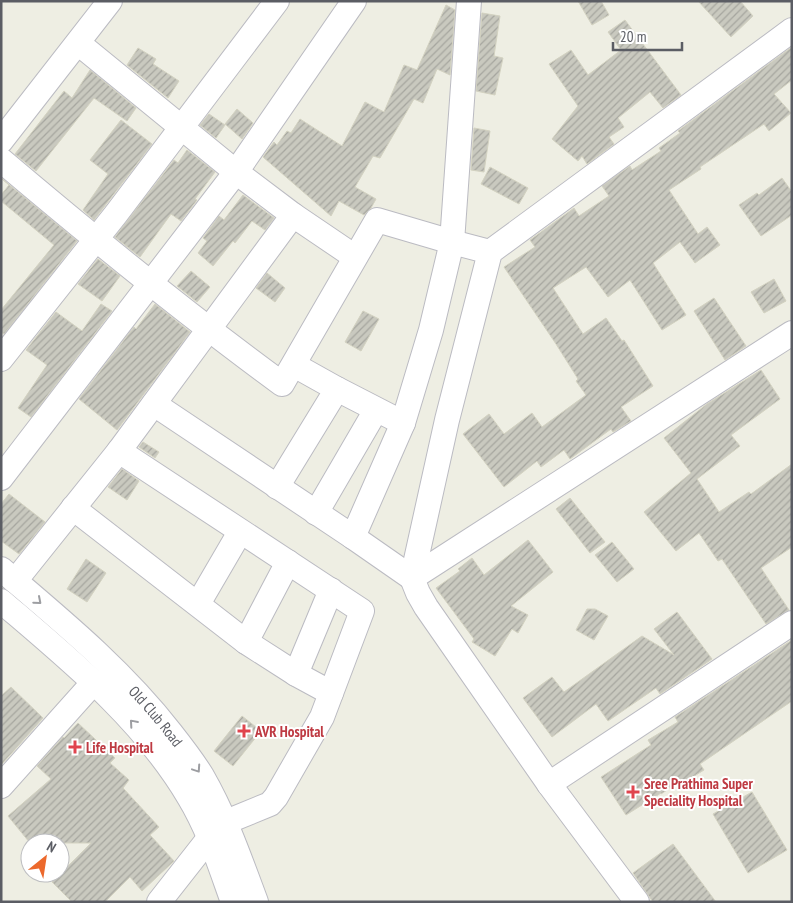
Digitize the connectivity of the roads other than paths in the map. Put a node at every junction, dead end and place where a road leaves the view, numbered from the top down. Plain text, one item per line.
1 (110, 1) edge
2 (277, 1) edge
3 (354, 1) edge
4 (469, 1) edge
5 (792, 30) edge
6 (78, 43) junction
7 (182, 127) junction
8 (1, 141) edge
9 (1, 160) edge
10 (236, 172) junction
11 (292, 215) junction
12 (95, 240) junction
13 (452, 242) junction
14 (490, 252) junction
15 (355, 257) junction
16 (151, 282) junction
17 (208, 330) junction
18 (792, 333) edge
19 (1, 360) edge
20 (294, 364) junction
21 (338, 390) junction
22 (154, 404) junction
23 (376, 410) junction
24 (403, 422) junction
25 (119, 451) junction
26 (1, 478) edge
27 (277, 487) junction
28 (73, 508) junction
29 (316, 512) junction
30 (240, 532) junction
31 (353, 538) junction
32 (288, 562) junction
33 (8, 575) edge
34 (412, 578) junction
35 (331, 590) junction
36 (1, 601) edge
37 (198, 604) junction
38 (792, 623) edge
39 (246, 642) junction
40 (296, 674) junction
41 (94, 682) junction
42 (331, 693) junction
43 (549, 784) junction
44 (1, 786) edge
45 (218, 830) junction
46 (159, 902) edge
47 (233, 902) edge
48 (256, 902) edge
49 (637, 902) edge

1 - 6 street
2 - 7 street
3 - 10 street
4 - 13 street
5 - 14 street
6 - 7 street
6 - 8 street
7 - 10 street
7 - 12 street
9 - 12 street
10 - 11 street
10 - 16 street
11 - 15 street
11 - 17 street
12 - 16 street
12 - 19 street
13 - 14 street
13 - 15 street
13 - 24 street
14 - 34 street
15 - 20 street
16 - 17 street
16 - 26 street
17 - 20 street
17 - 22 street
18 - 34 street
20 - 21 street
21 - 23 street
21 - 27 street
22 - 25 street
22 - 27 street
23 - 24 street
23 - 29 street
24 - 31 street
25 - 28 street
25 - 30 street
27 - 29 street
28 - 33 street
28 - 37 street
29 - 31 street
30 - 32 street
30 - 37 street
31 - 34 street
32 - 35 street
32 - 39 street
33 -> 45 street, Old Club Road
34 - 43 street
35 - 40 street
35 - 42 street
36 - 41 street, Old Club Road
37 - 39 street
38 - 43 street
39 - 40 street
40 - 42 street
41 - 44 street
45 -> 41 street, Old Club Road
42 - 45 street
43 - 49 street
45 - 46 street
45 - 47 street, Old Club Road
45 - 48 street, Old Club Road

